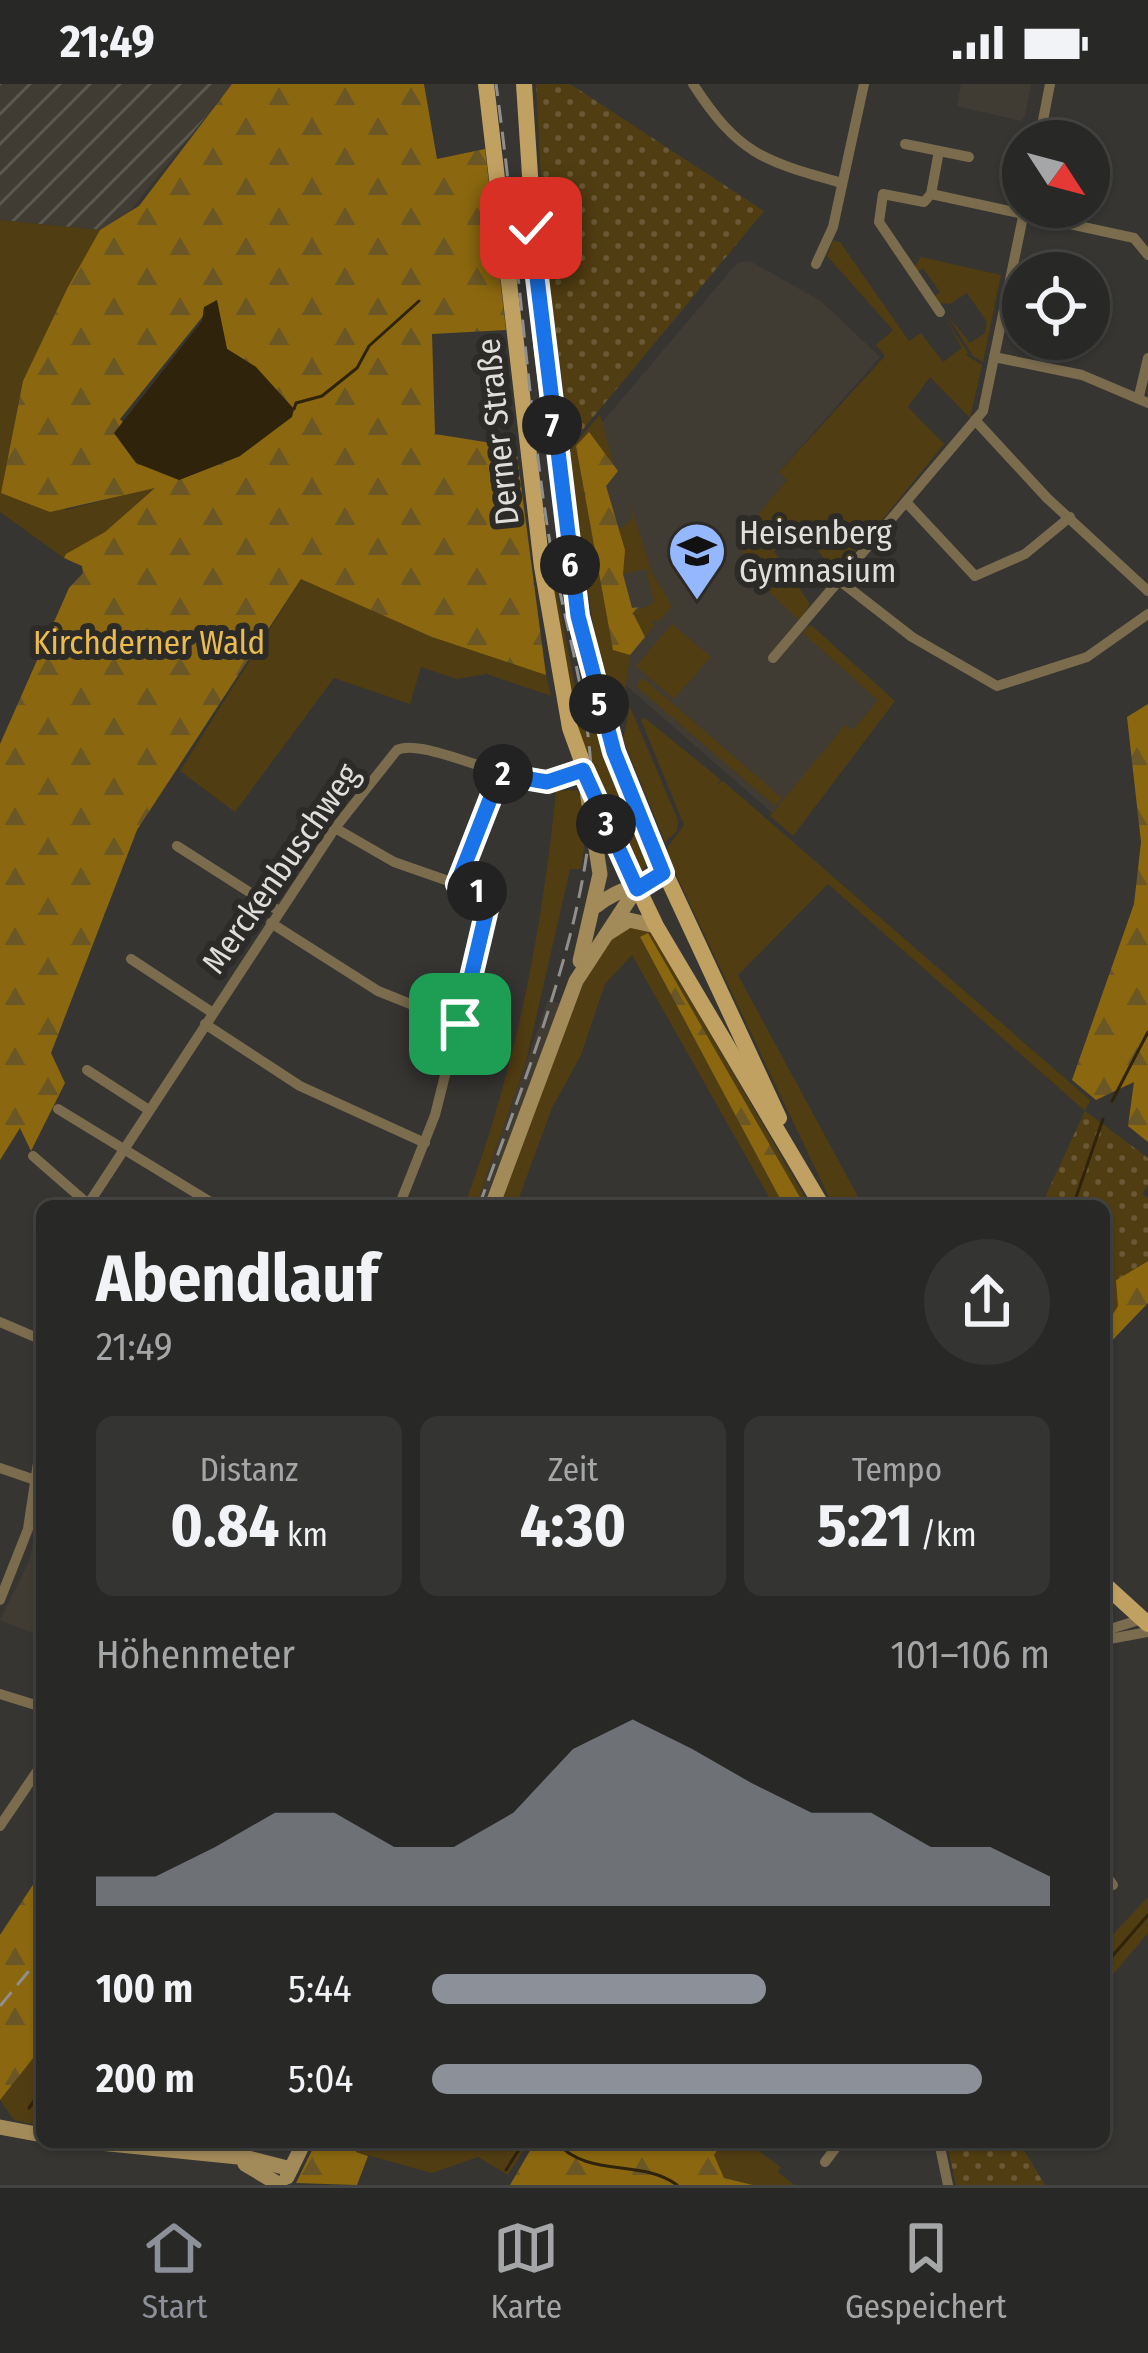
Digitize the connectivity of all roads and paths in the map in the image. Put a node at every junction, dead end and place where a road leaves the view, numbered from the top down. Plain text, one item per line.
1 (486, 84) edge
2 (524, 84) edge
3 (693, 84) edge
4 (864, 84) edge
5 (1050, 84) edge
6 (1043, 120) edge
7 (905, 144) dead end
8 (939, 151) junction
9 (968, 157) dead end
10 (842, 183) junction
11 (931, 194) junction
12 (1002, 206) edge
13 (1021, 228) edge
14 (1095, 228) edge
15 (1148, 229) edge
16 (1134, 238) junction
17 (1148, 255) edge
18 (816, 263) dead end
19 (940, 312) dead end
20 (994, 357) junction
21 (1148, 358) edge
22 (1144, 400) edge
23 (975, 420) junction
24 (906, 502) junction
25 (1070, 517) junction
26 (840, 580) junction
27 (1148, 591) edge
28 (1148, 614) edge
29 (773, 658) dead end
30 (583, 770) junction
31 (500, 774) junction
32 (335, 828) junction
33 (177, 846) dead end
34 (663, 873) junction
35 (457, 884) junction
36 (637, 889) junction
37 (596, 906) junction
38 (275, 917) junction
39 (656, 926) junction
40 (600, 940) junction
41 (131, 959) dead end
42 (576, 981) junction
43 (213, 1013) junction
44 (205, 1024) junction
45 (460, 1024) junction
46 (87, 1070) dead end
47 (58, 1109) dead end
48 (149, 1111) junction
49 (425, 1143) junction
50 (123, 1151) junction
51 (33, 1156) dead end
52 (798, 1163) junction
53 (81, 1200) edge
54 (90, 1200) edge
55 (206, 1200) edge
56 (401, 1200) edge
57 (494, 1200) edge
58 (819, 1200) edge
59 (0, 1322) edge
60 (36, 1337) edge
61 (0, 1468) edge
62 (36, 1469) edge
63 (34, 1480) junction
64 (1110, 1589) edge
65 (0, 1600) edge
66 (1147, 1623) edge
67 (1110, 1634) edge
68 (0, 1694) edge
69 (36, 1705) edge
70 (36, 1773) edge
71 (0, 1826) edge
72 (1110, 1881) edge
73 (1113, 1885) dead end
74 (0, 2127) edge
75 (36, 2134) edge
76 (142, 2148) edge
77 (301, 2148) edge
78 (836, 2148) edge
79 (940, 2148) edge
80 (825, 2162) dead end
81 (285, 2181) edge
82 (948, 2185) edge

1 - 30 main road, Derner Straße
2 - 34 main road, Derner Straße
3 - 10 street
4 - 10 street
5 - 6 street
7 - 8 street
8 - 9 street
8 - 11 street
10 - 18 street
11 - 12 street
11 - 19 street
13 - 20 street
14 - 16 street
15 - 16 street
16 - 17 street
20 - 22 street
20 - 23 street
21 - 22 street
23 - 24 street
23 - 25 street
24 - 25 street
24 - 26 street
25 - 27 street
26 - 28 street
26 - 29 street
30 - 31 street, Merckenbuschweg
30 - 36 main road, Derner Straße
30 - 37 main road
31 - 32 street, Merckenbuschweg
31 - 35 street
32 - 35 street
32 - 38 street, Merckenbuschweg
33 - 38 street
34 - 36 main road
34 - 52 main road, Derner Straße
35 - 45 street
36 - 37 main road
36 - 39 main road, Derner Straße
36 - 40 main road
37 - 42 main road
38 - 43 street, Merckenbuschweg
38 - 45 street
39 - 40 main road
39 - 52 main road, Derner Straße
40 - 42 main road
41 - 43 street
42 - 57 main road
43 - 44 street, Merckenbuschweg
44 - 48 street, Merckenbuschweg
44 - 49 street
45 - 49 street
46 - 48 street
47 - 50 street
48 - 50 street, Merckenbuschweg
49 - 56 street
50 - 54 street, Merckenbuschweg
50 - 55 street
51 - 53 street, Merckenbuschweg
52 - 58 main road
59 - 60 street
61 - 63 street
62 - 63 street
63 - 65 street
64 - 66 main road
66 - 67 street
68 - 69 street
70 - 71 street
72 - 73 street
74 - 75 main road
76 - 81 main road
77 - 81 main road
78 - 80 street
79 - 82 street

